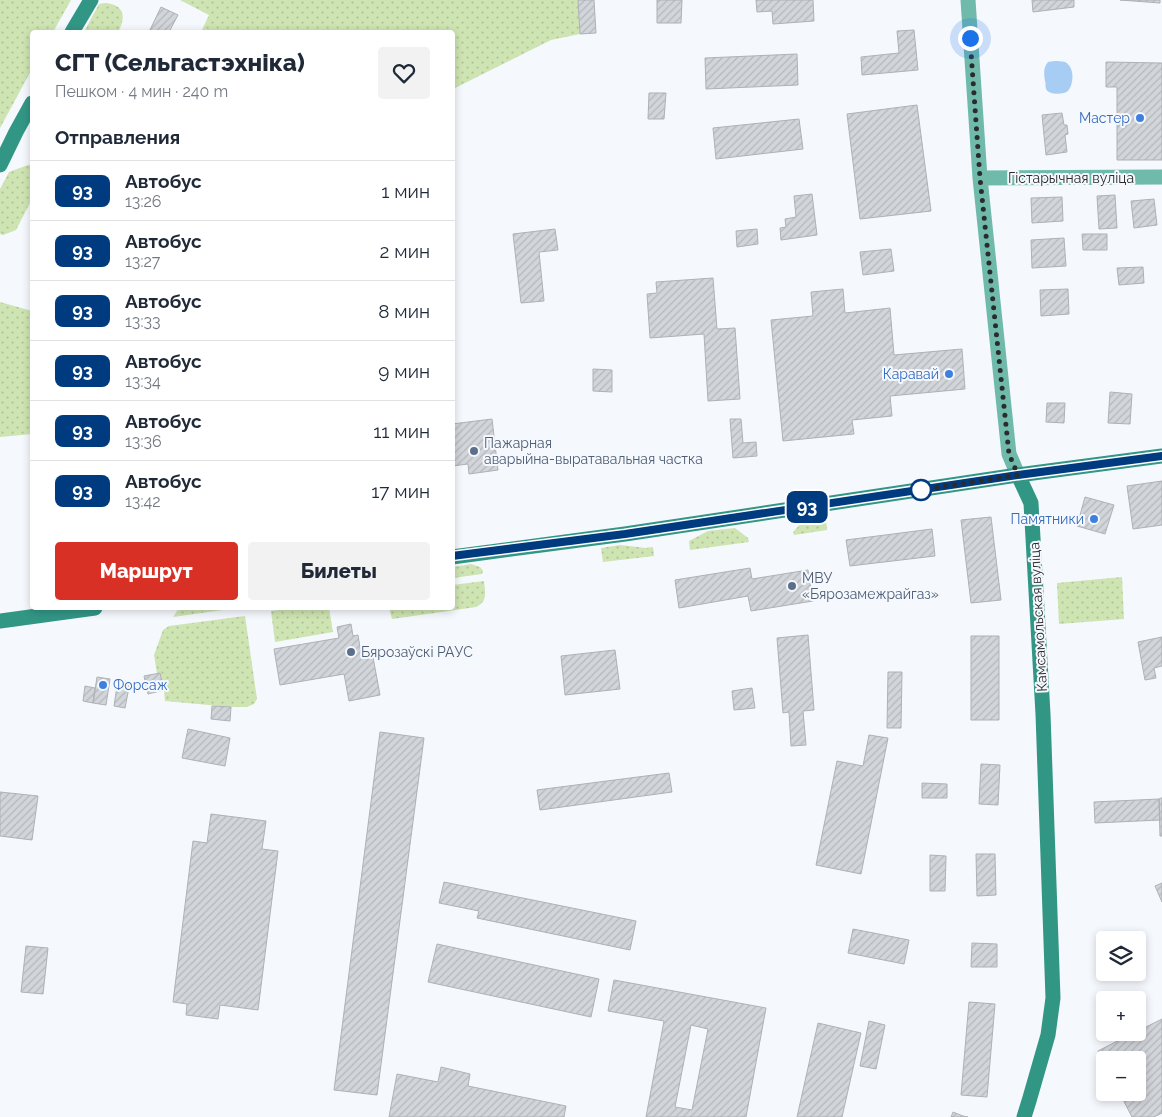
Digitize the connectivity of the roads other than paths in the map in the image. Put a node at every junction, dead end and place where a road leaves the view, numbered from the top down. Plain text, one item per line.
1 (90, 0) edge
2 (968, 0) edge
3 (73, 30) edge
4 (30, 107) edge
5 (0, 166) edge
6 (1162, 177) edge
7 (980, 178) junction
8 (1162, 456) edge
9 (1018, 475) junction
10 (455, 556) edge
11 (80, 610) edge
12 (0, 621) edge
13 (1024, 1117) edge

1 - 3 main road
2 - 7 street, Камсамольская вуліца
4 - 5 main road
6 - 7 street, Гістарычная вуліца
7 - 9 street, Камсамольская вуліца
8 - 9 main road
9 - 10 main road
9 - 13 main road, Камсамольская вуліца
11 - 12 main road

